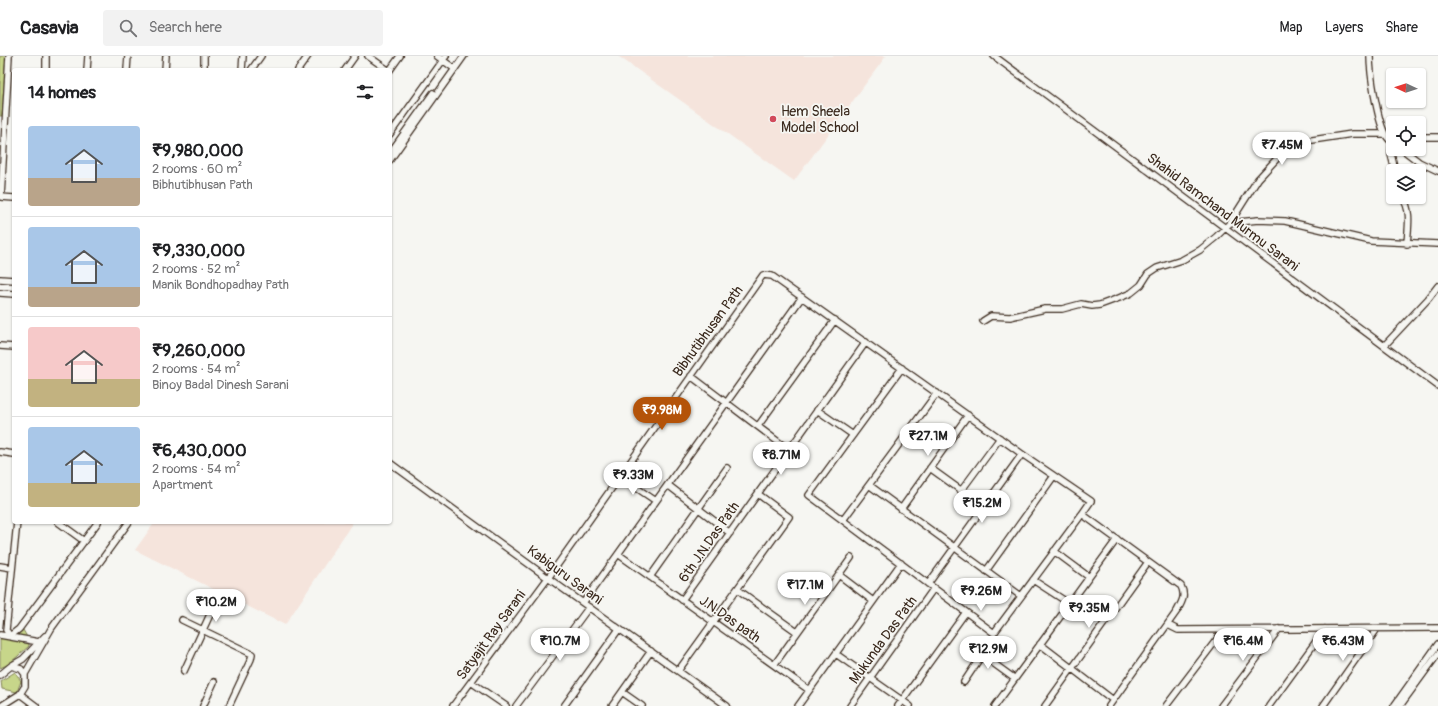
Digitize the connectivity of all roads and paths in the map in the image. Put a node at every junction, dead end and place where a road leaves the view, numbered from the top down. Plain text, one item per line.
1 (9, 56) edge
2 (46, 56) edge
3 (88, 56) edge
4 (128, 56) edge
5 (166, 56) edge
6 (204, 56) edge
7 (243, 56) edge
8 (261, 56) edge
9 (308, 56) edge
10 (355, 56) edge
11 (368, 56) edge
12 (400, 56) edge
13 (437, 56) edge
14 (460, 56) edge
15 (464, 56) edge
16 (994, 56) edge
17 (1370, 56) edge
18 (444, 58) edge
19 (46, 68) edge
20 (87, 68) edge
21 (127, 68) edge
22 (165, 68) edge
23 (204, 68) edge
24 (242, 68) edge
25 (252, 68) edge
26 (299, 68) edge
27 (346, 68) edge
28 (386, 68) edge
29 (391, 68) edge
30 (453, 68) junction
31 (3, 120) edge
32 (392, 131) edge
33 (1385, 134) joint
34 (1426, 137) edge
35 (1438, 137) edge
36 (392, 149) edge
37 (1411, 156) edge
38 (392, 157) edge
39 (1438, 171) edge
40 (12, 198) edge
41 (1407, 204) edge
42 (1230, 223) junction
43 (1224, 228) junction
44 (1408, 244) junction
45 (1438, 244) edge
46 (0, 279) edge
47 (12, 280) edge
48 (1438, 286) edge
49 (0, 293) edge
50 (12, 294) edge
51 (802, 297) junction
52 (835, 320) junction
53 (983, 321) dead end
54 (866, 342) junction
55 (0, 346) edge
56 (1384, 346) junction
57 (12, 347) edge
58 (902, 368) junction
59 (691, 376) junction
60 (1438, 386) edge
61 (937, 393) junction
62 (726, 402) junction
63 (817, 410) junction
64 (968, 415) junction
65 (758, 426) junction
66 (853, 435) junction
67 (1000, 438) junction
68 (789, 450) junction
69 (0, 452) edge
70 (12, 454) edge
71 (1022, 454) junction
72 (392, 464) edge
73 (727, 468) dead end
74 (930, 468) junction
75 (619, 476) junction
76 (1054, 476) junction
77 (668, 485) junction
78 (869, 485) junction
79 (961, 491) junction
80 (758, 494) junction
81 (656, 501) junction
82 (984, 507) junction
83 (698, 508) junction
84 (901, 509) junction
85 (1082, 514) junction
86 (844, 520) junction
87 (18, 524) edge
88 (65, 524) edge
89 (97, 524) edge
90 (128, 524) edge
91 (730, 533) junction
92 (1117, 539) junction
93 (84, 541) junction
94 (954, 548) junction
95 (1054, 551) junction
96 (618, 554) junction
97 (851, 558) dead end
98 (1148, 562) junction
99 (900, 563) junction
100 (0, 566) edge
101 (12, 568) junction
102 (986, 571) junction
103 (839, 575) junction
104 (650, 577) junction
105 (1089, 577) junction
106 (548, 578) junction
107 (1033, 580) junction
108 (928, 584) junction
109 (934, 588) junction
110 (737, 589) junction
111 (1021, 596) junction
112 (682, 600) junction
113 (874, 601) junction
114 (583, 603) junction
115 (1070, 604) junction
116 (589, 607) junction
117 (213, 608) dead end
118 (966, 612) junction
119 (182, 620) dead end
120 (713, 622) junction
121 (1168, 625) junction
122 (51, 628) junction
123 (1438, 628) edge
124 (619, 629) junction
125 (1279, 629) junction
126 (1325, 629) junction
127 (1377, 629) junction
128 (1224, 630) junction
129 (202, 631) junction
130 (797, 632) junction
131 (0, 635) edge
132 (10, 636) junction
133 (39, 642) junction
134 (1040, 644) junction
135 (1438, 644) edge
136 (651, 651) junction
137 (836, 654) junction
138 (1438, 654) edge
139 (1433, 660) edge
140 (774, 665) junction
141 (11, 666) junction
142 (1072, 668) junction
143 (184, 671) dead end
144 (678, 671) junction
145 (25, 674) junction
146 (0, 675) edge
147 (871, 678) junction
148 (1015, 679) junction
149 (214, 682) dead end
150 (471, 682) junction
151 (964, 682) dead end
152 (809, 690) junction
153 (622, 692) junction
154 (20, 694) junction
155 (1113, 700) junction
156 (902, 701) junction
157 (1, 706) edge
158 (36, 706) edge
159 (203, 706) edge
160 (228, 706) edge
161 (453, 706) edge
162 (506, 706) edge
163 (516, 706) edge
164 (564, 706) edge
165 (612, 706) edge
166 (642, 706) edge
167 (728, 706) edge
168 (798, 706) edge
169 (850, 706) edge
170 (898, 706) edge
171 (910, 706) edge
172 (996, 706) edge
173 (1045, 706) edge
174 (1109, 706) edge
175 (1166, 706) edge
176 (1221, 706) edge
177 (1269, 706) edge
178 (1323, 706) edge
179 (1394, 706) edge
180 (1400, 706) edge

1 - 31 street
2 - 19 street
3 - 20 street
4 - 21 street
5 - 22 street
6 - 23 street
7 - 24 street
8 - 25 street
9 - 26 street
10 - 27 street
11 - 28 street
12 - 29 street
13 - 18 street
14 - 30 street
15 - 30 street
16 - 43 street, Shahid Ramchand Murmu Sarani
17 - 33 street
18 - 30 street
18 - 32 street
30 - 36 street
30 - 38 street
31 - 40 street
33 - 42 street
34 - 35 street
37 - 39 street
41 - 44 street
42 - 43 street
42 - 44 street
43 - 53 street
43 - 56 street, Shahid Ramchand Murmu Sarani
44 - 45 street
46 - 47 street
48 - 56 street
49 - 50 street
51 - 52 street
51 - 59 street, Bibhutibhusan Path
51 - 62 street
52 - 54 street
52 - 65 street
54 - 58 street
54 - 63 street, 6th J.N.Das Path
55 - 57 street
56 - 60 street, Shahid Ramchand Murmu Sarani
58 - 61 street
58 - 66 street
59 - 62 street
59 - 75 street, Bibhutibhusan Path
61 - 64 street
61 - 78 street
62 - 65 street
62 - 77 street
63 - 66 street
63 - 68 street, 6th J.N.Das Path
64 - 67 street
64 - 74 street
65 - 68 street
66 - 86 street
67 - 71 street
67 - 79 street
68 - 80 street, 6th J.N.Das Path
69 - 70 street
71 - 76 street
71 - 82 street
72 - 106 street, Kabiguru Sarani
73 - 83 street
74 - 79 street
74 - 84 street
75 - 81 street
75 - 106 street, Bibhutibhusan Path
76 - 85 street
76 - 102 street
77 - 81 street
77 - 83 street
78 - 84 street
78 - 86 street
79 - 82 street
80 - 91 street, 6th J.N.Das Path
80 - 110 street
81 - 96 street
82 - 94 street
83 - 91 street
83 - 104 street
84 - 94 street
85 - 92 street
85 - 95 street
86 - 99 street
87 - 101 street
88 - 93 street
89 - 93 street
90 - 122 street
91 - 112 street, 6th J.N.Das Path
92 - 98 street
92 - 105 street
93 - 132 street
94 - 102 street
94 - 108 street
95 - 105 street
95 - 107 street
96 - 104 street, J.N.Das path
96 - 114 street
97 - 103 street
98 - 121 street
98 - 142 street
99 - 108 street
99 - 113 street
100 - 101 street
101 - 132 street
102 - 111 street
103 - 113 street
103 - 130 street
104 - 112 street, J.N.Das path
105 - 115 street
106 - 114 street, Kabiguru Sarani
106 - 150 street, Satyajit Ray Sarani
107 - 111 street
107 - 115 street
108 - 109 street
109 - 118 street
109 - 147 street, Mukunda Das Path
110 - 120 street
110 - 130 street
111 - 118 street
112 - 120 street, J.N.Das path
113 - 137 street
114 - 116 street, Kabiguru Sarani
115 - 134 street
116 - 124 street, Kabiguru Sarani
116 - 163 street
117 - 129 street
118 - 156 street
119 - 129 street
120 - 140 street, J.N.Das path
120 - 144 street
121 - 128 street
121 - 155 street
122 - 133 street
122 - 145 street
123 - 127 street
124 - 136 street, Kabiguru Sarani
124 - 164 street
125 - 126 street
125 - 128 street
125 - 176 street
126 - 127 street
126 - 177 street
127 - 178 street
128 - 175 street
129 - 143 street
129 - 160 street
130 - 140 street
131 - 132 street
132 - 133 street
133 - 141 street
134 - 142 street
134 - 148 street
135 - 139 street
136 - 144 street, Kabiguru Sarani
136 - 153 street
137 - 147 street
137 - 152 street
138 - 139 street
139 - 179 street
139 - 180 street
140 - 152 street, J.N.Das path
141 - 145 street
141 - 146 street
142 - 155 street
142 - 173 street
144 - 167 street, Kabiguru Sarani
145 - 154 street
147 - 156 street
147 - 169 street, Mukunda Das Path
148 - 151 street
148 - 172 street
149 - 159 street
150 - 161 street, Satyajit Ray Sarani
150 - 162 street
152 - 168 street
153 - 165 street
153 - 166 street
154 - 157 street
154 - 158 street
155 - 174 street
156 - 170 street
156 - 171 street

